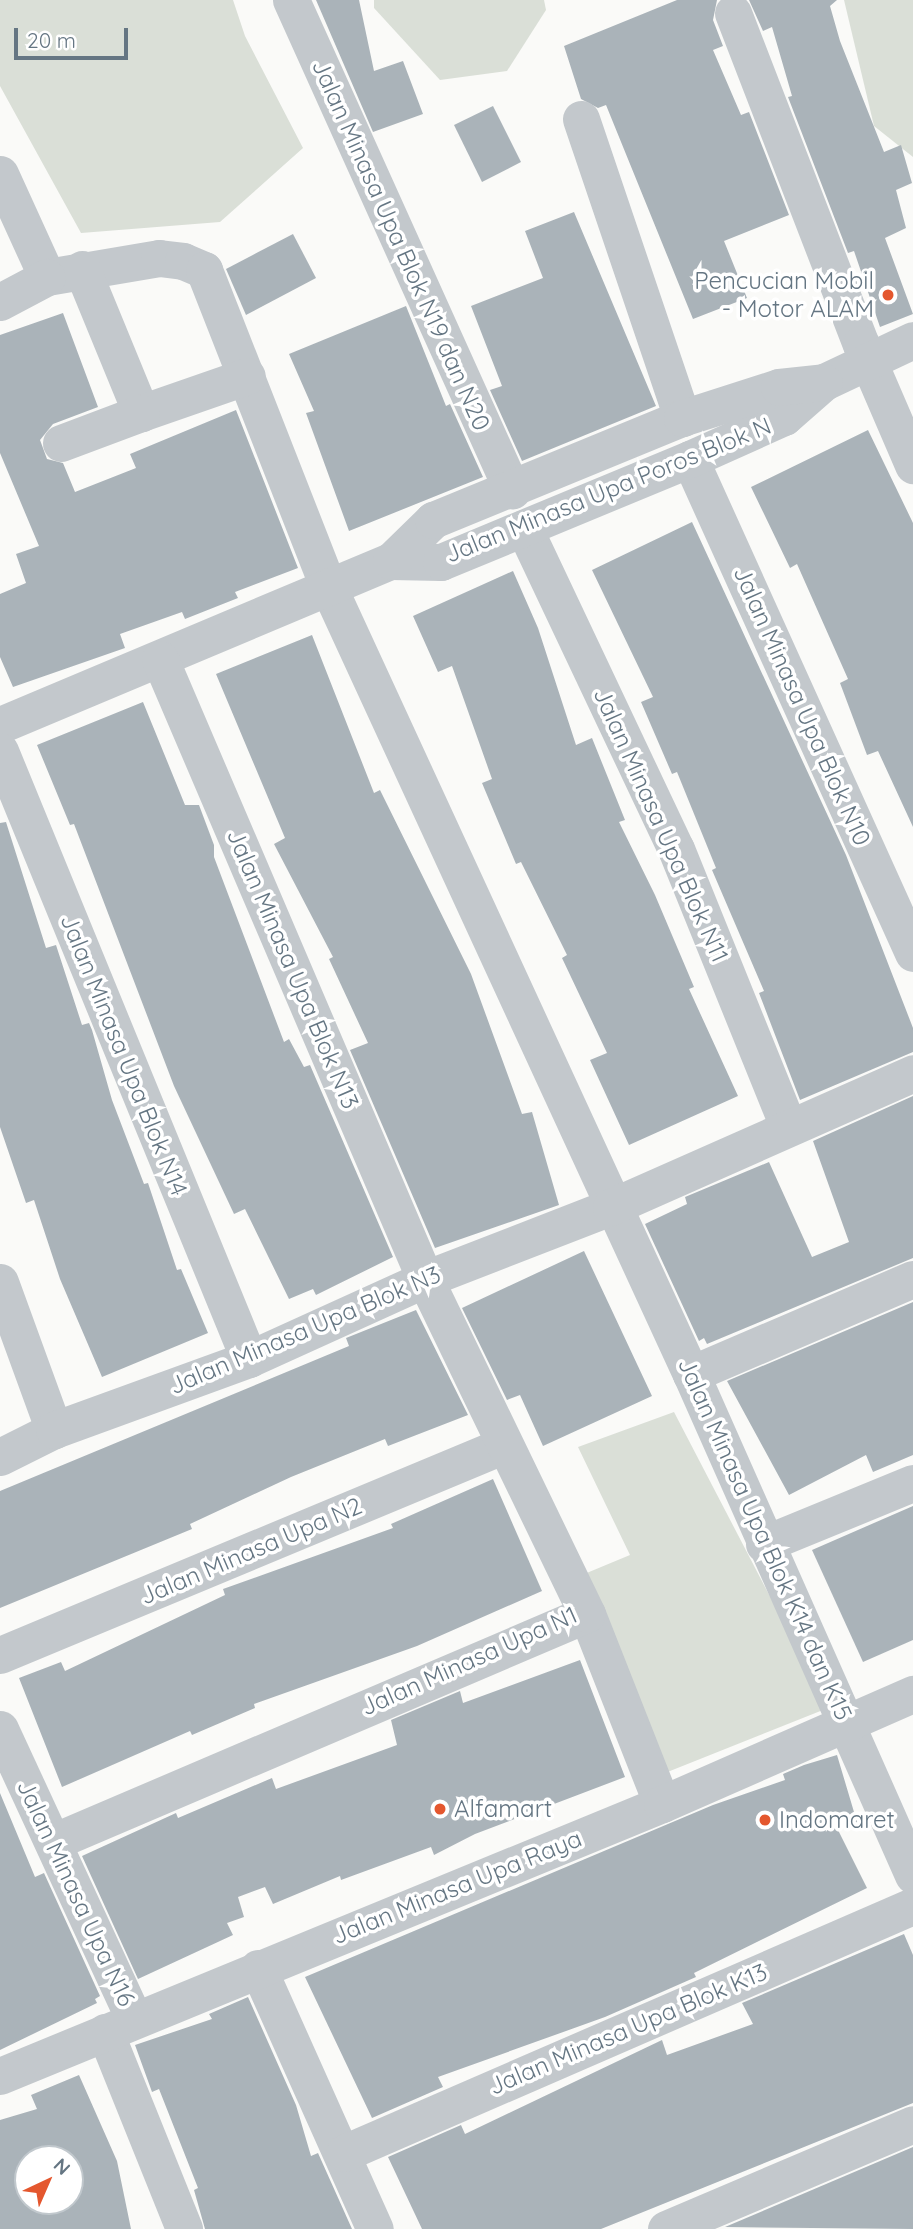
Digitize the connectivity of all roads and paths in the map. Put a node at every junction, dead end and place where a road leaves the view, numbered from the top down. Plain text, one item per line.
1 (291, 0) edge
2 (733, 13) dead end
3 (582, 119) dead end
4 (0, 174) edge
5 (64, 273) junction
6 (0, 302) edge
7 (913, 340) edge
8 (867, 358) junction
9 (247, 376) junction
10 (824, 382) junction
11 (141, 412) junction
12 (682, 418) junction
13 (61, 443) dead end
14 (690, 459) junction
15 (913, 465) edge
16 (512, 490) junction
17 (524, 528) junction
18 (390, 561) junction
19 (328, 586) junction
20 (160, 659) junction
21 (0, 725) edge
22 (0, 751) edge
23 (913, 953) edge
24 (913, 1073) edge
25 (789, 1126) junction
26 (611, 1207) junction
27 (425, 1279) junction
28 (913, 1279) edge
29 (0, 1282) edge
30 (249, 1359) junction
31 (691, 1374) junction
32 (54, 1430) junction
33 (502, 1446) junction
34 (0, 1457) edge
35 (913, 1483) edge
36 (764, 1544) junction
37 (587, 1614) junction
38 (0, 1656) edge
39 (913, 1693) edge
40 (850, 1725) junction
41 (0, 1729) edge
42 (662, 1804) junction
43 (55, 1841) junction
44 (913, 1875) edge
45 (913, 1906) edge
46 (258, 1968) junction
47 (120, 2026) junction
48 (0, 2076) edge
49 (913, 2124) edge
50 (344, 2153) junction
51 (184, 2229) edge
52 (375, 2229) edge
53 (666, 2229) edge

1 - 16 street, Jalan Minasa Upa Blok N19 dan N20
2 - 8 street
3 - 12 street
4 - 5 street
5 - 6 street
5 - 9 street, Jalan Minasa Upa Blok K14 dan K15
5 - 11 street
7 - 8 street, Jalan Minasa Upa Poros Blok N
8 - 10 street, Jalan Minasa Upa Poros Blok N
8 - 15 street
9 - 11 street
9 - 19 street, Jalan Minasa Upa Blok K14 dan K15
10 - 12 street, Jalan Minasa Upa Poros Blok N
10 - 14 street, Jalan Minasa Upa Poros Blok N
11 - 13 street
12 - 16 street, Jalan Minasa Upa Poros Blok N
14 - 17 street, Jalan Minasa Upa Poros Blok N
14 - 23 street, Jalan Minasa Upa Blok N10
16 - 18 street, Jalan Minasa Upa Poros Blok N
17 - 18 street, Jalan Minasa Upa Poros Blok N
17 - 25 street, Jalan Minasa Upa Blok N11
18 - 19 street
19 - 20 street
19 - 26 street, Jalan Minasa Upa Blok K14 dan K15
20 - 21 street
20 - 27 street, Jalan Minasa Upa Blok N13
22 - 30 street, Jalan Minasa Upa Blok N14
24 - 25 street, Jalan Minasa Upa Blok N3
25 - 26 street, Jalan Minasa Upa Blok N3
26 - 27 street, Jalan Minasa Upa Blok N3
26 - 31 street, Jalan Minasa Upa Blok K14 dan K15
27 - 30 street, Jalan Minasa Upa Blok N3
27 - 33 street, Jalan Minasa Upa N1
28 - 31 street
29 - 32 street
30 - 32 street, Jalan Minasa Upa Blok N3
31 - 36 street, Jalan Minasa Upa Blok K14 dan K15
32 - 34 street, Jalan Minasa Upa Blok N3
33 - 37 street, Jalan Minasa Upa N1
33 - 38 street, Jalan Minasa Upa N2
35 - 36 street
36 - 40 street, Jalan Minasa Upa Blok K14 dan K15
37 - 42 street
37 - 43 street, Jalan Minasa Upa N1
39 - 40 street, Jalan Minasa Upa Raya
40 - 42 street, Jalan Minasa Upa Raya
40 - 44 street, Jalan Minasa Upa Blok K14 dan K15
41 - 43 street, Jalan Minasa Upa N16
42 - 46 street, Jalan Minasa Upa Raya
43 - 47 street, Jalan Minasa Upa N16
45 - 50 street, Jalan Minasa Upa Blok K13
46 - 47 street, Jalan Minasa Upa Raya
46 - 50 street
47 - 48 street, Jalan Minasa Upa Raya
47 - 51 street, Jalan Minasa Upa N16
49 - 53 street
50 - 52 street

